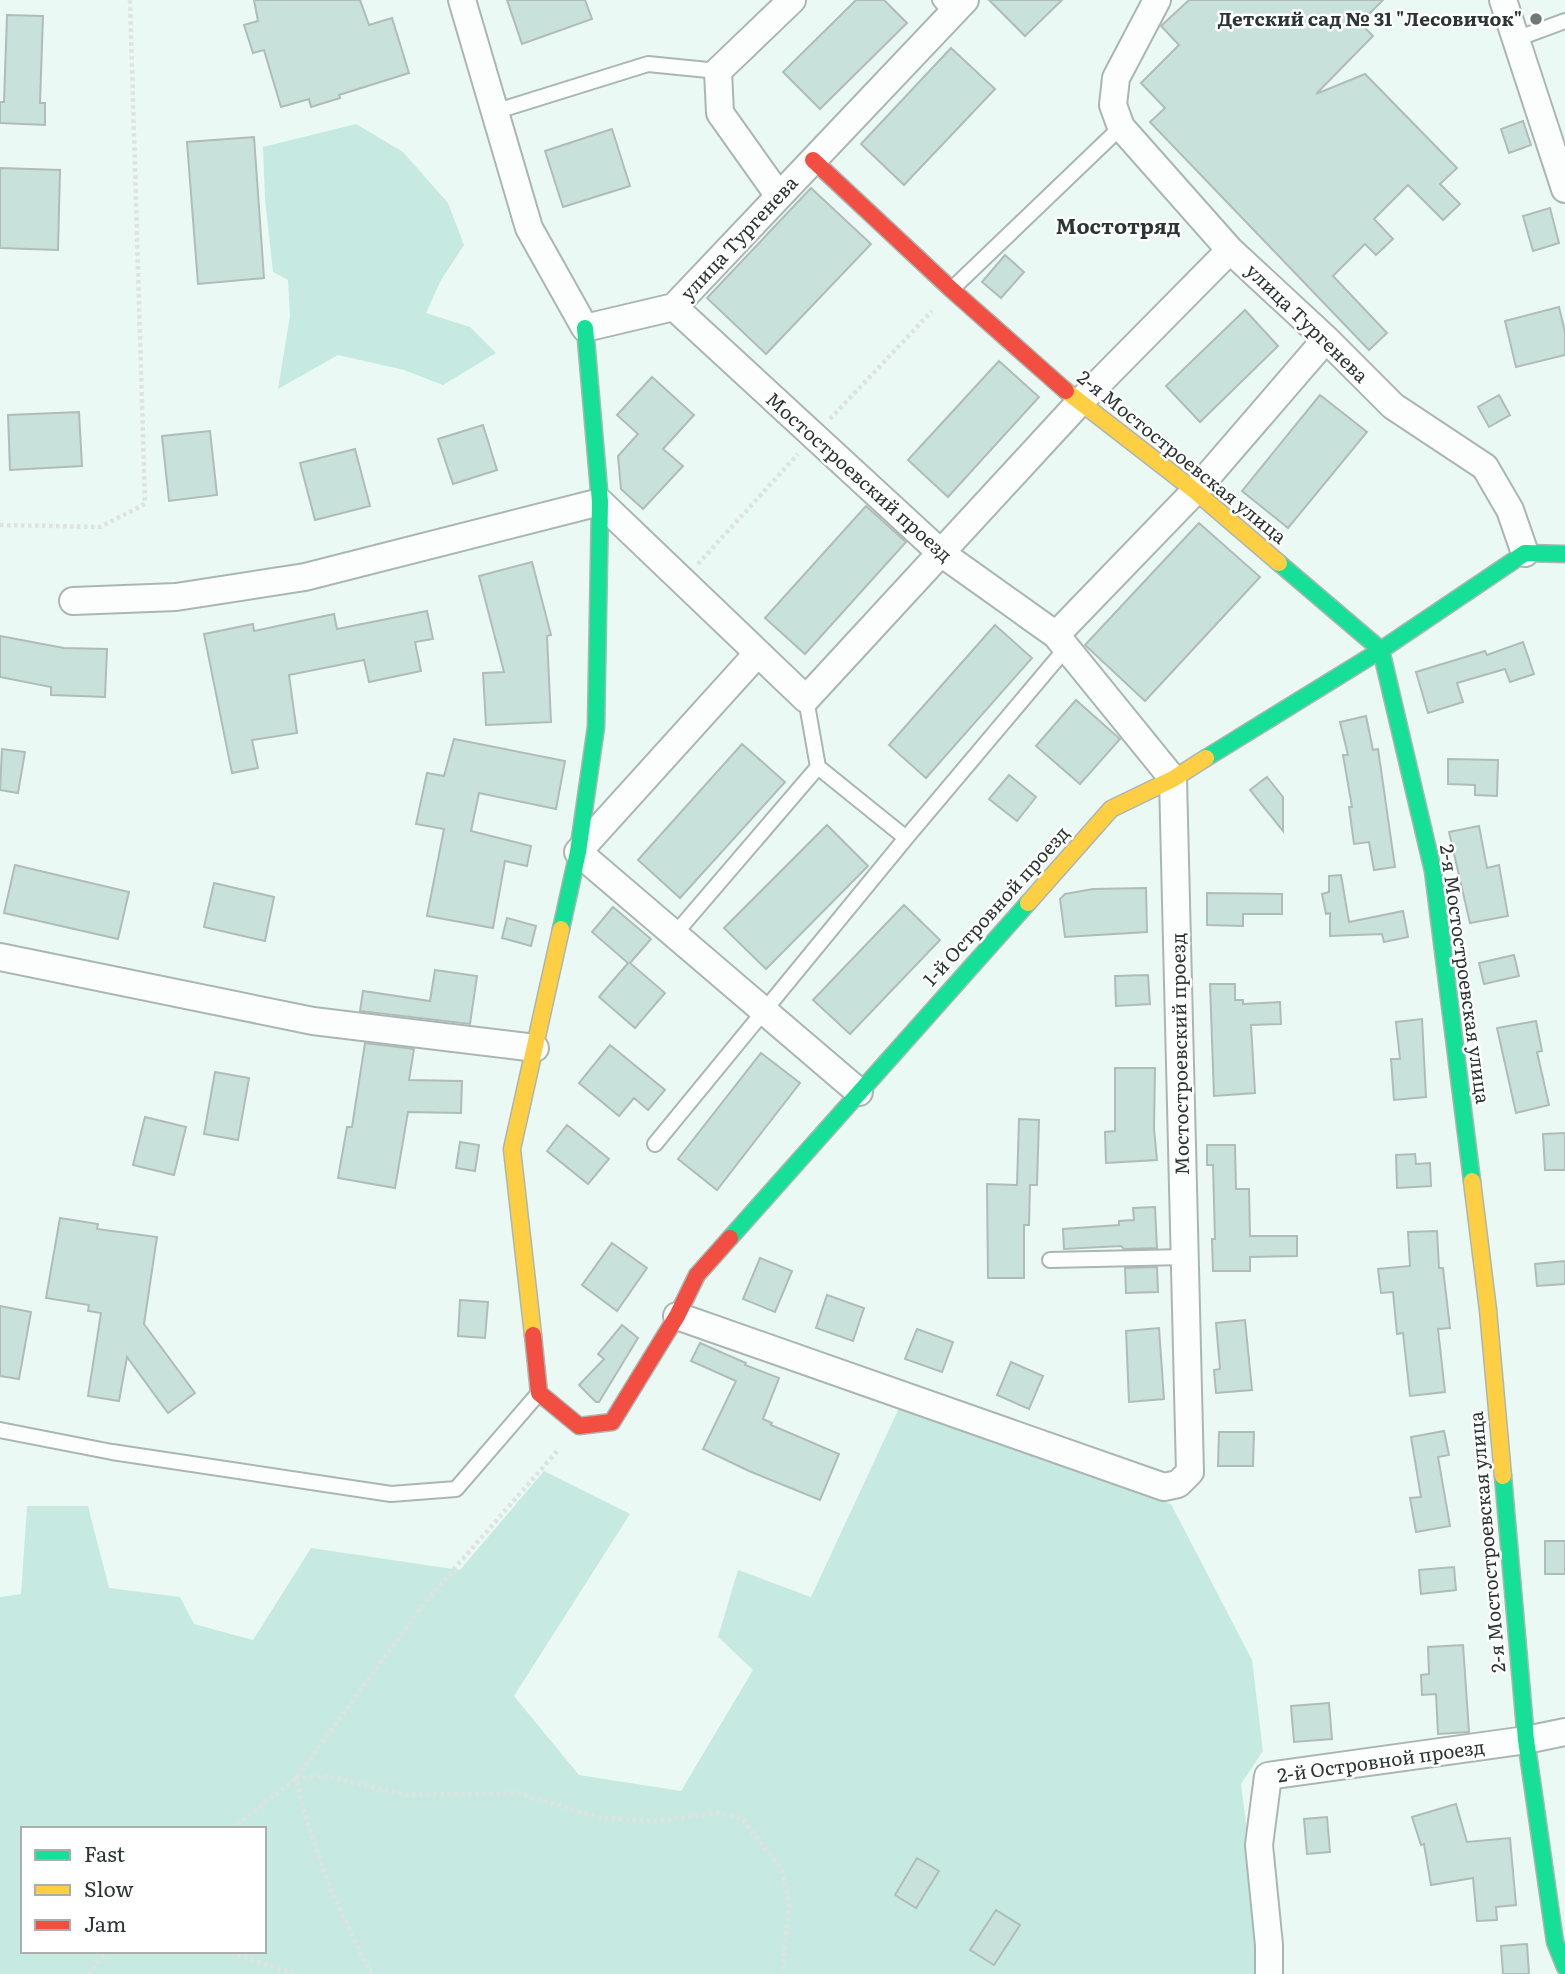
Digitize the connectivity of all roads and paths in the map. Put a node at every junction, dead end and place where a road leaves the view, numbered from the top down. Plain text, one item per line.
1 (130, 0) edge
2 (462, 0) edge
3 (792, 0) edge
4 (1157, 0) edge
5 (1503, 0) edge
6 (952, 5) edge
7 (1565, 21) edge
8 (1516, 39) junction
9 (718, 71) junction
10 (494, 112) junction
11 (1121, 127) junction
12 (813, 160) junction
13 (1565, 189) edge
14 (779, 196) junction
15 (1230, 250) junction
16 (952, 290) junction
17 (674, 307) junction
18 (585, 328) junction
19 (1326, 339) junction
20 (1079, 403) junction
21 (1195, 491) junction
22 (600, 502) junction
23 (0, 524) edge
24 (941, 553) junction
25 (1525, 553) junction
26 (1565, 554) edge
27 (73, 601) dead end
28 (1061, 641) junction
29 (1381, 650) junction
30 (758, 653) junction
31 (806, 699) junction
32 (818, 767) junction
33 (1173, 779) junction
34 (906, 838) junction
35 (578, 852) junction
36 (674, 935) junction
37 (0, 957) edge
38 (764, 1012) junction
39 (534, 1048) junction
40 (859, 1092) junction
41 (655, 1144) dead end
42 (1185, 1257) junction
43 (1050, 1260) dead end
44 (677, 1315) junction
45 (539, 1392) junction
46 (579, 1426) junction
47 (0, 1430) edge
48 (1565, 1732) edge
49 (1525, 1741) junction
50 (296, 1778) junction
51 (235, 1827) edge
52 (106, 1953) edge
53 (230, 1953) edge
54 (1565, 1967) edge
55 (88, 1974) edge
56 (295, 1974) edge
57 (371, 1974) edge
58 (782, 1974) edge
59 (1269, 1974) edge

1 - 23 path
2 - 10 street
3 - 9 street
4 - 11 street
5 - 8 street
6 - 12 street, улица Тургенева
7 - 8 lane
8 - 13 street
9 - 10 lane
9 - 14 street
10 - 18 street
11 - 15 street, улица Тургенева
11 - 16 lane
12 - 14 street, улица Тургенева
12 - 16 street, 2-я Мостостроевская улица
14 - 17 street, улица Тургенева
15 - 19 street, улица Тургенева
15 - 20 street
16 - 20 street, 2-я Мостостроевская улица
17 - 18 street, улица Тургенева
17 - 24 street, Мостостроевский проезд
18 - 22 street
19 - 21 street
19 - 25 street, улица Тургенева
20 - 21 street, 2-я Мостостроевская улица
20 - 24 street
21 - 28 street
21 - 29 street, 2-я Мостостроевская улица
22 - 27 street
22 - 30 street
22 - 35 street
24 - 28 street, Мостостроевский проезд
24 - 31 street
25 - 26 street
25 - 29 street, 1-й Островной проезд
28 - 33 street, Мостостроевский проезд
28 - 34 lane
29 - 33 street, 1-й Островной проезд
29 - 49 street, 2-я Мостостроевская улица
30 - 31 street
30 - 35 street
31 - 32 lane
32 - 34 lane
32 - 36 lane
33 - 40 street, 1-й Островной проезд
33 - 42 street, Мостостроевский проезд
34 - 38 lane
35 - 36 street
35 - 39 street
36 - 38 street
37 - 39 street
38 - 40 street
38 - 41 lane
39 - 45 street
40 - 44 street, 1-й Островной проезд
42 - 43 lane
42 - 44 street, Мостостроевский проезд
44 - 46 street, 1-й Островной проезд
45 - 46 street
45 - 47 lane
46 - 50 path
48 - 49 street, 2-й Островной проезд
49 - 54 street, 2-я Мостостроевская улица
49 - 59 street, 2-й Островной проезд
50 - 51 path
50 - 57 path
50 - 58 path
52 - 55 path
53 - 56 path

